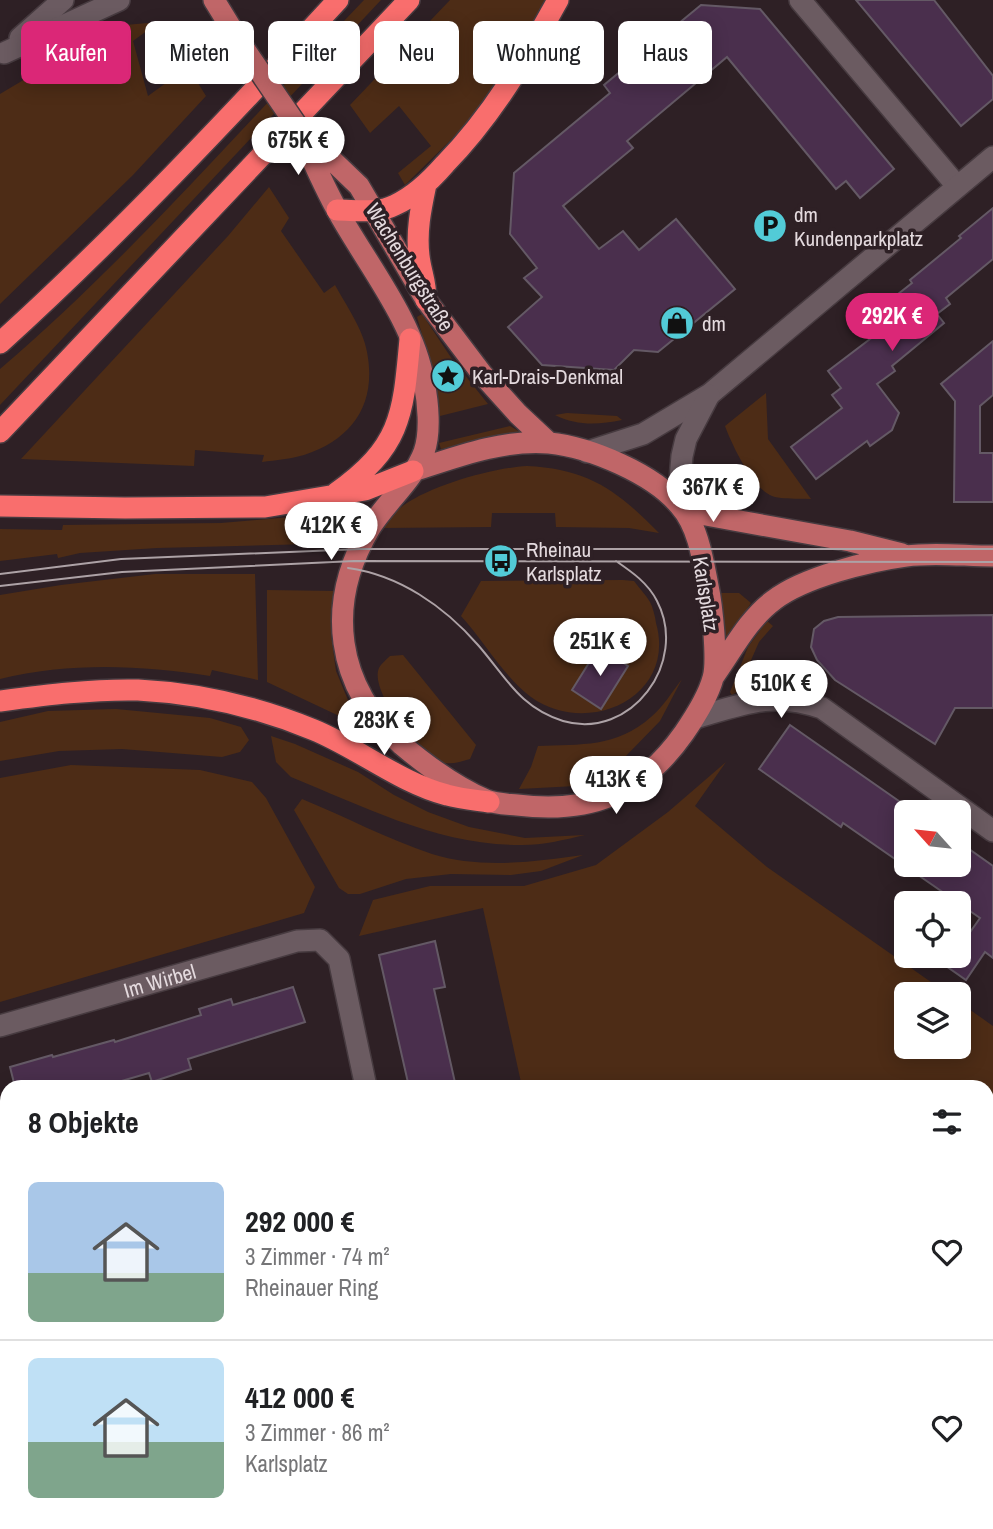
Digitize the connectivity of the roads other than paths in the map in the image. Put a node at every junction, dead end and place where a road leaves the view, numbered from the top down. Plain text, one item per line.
1 (63, 0) edge
2 (119, 0) edge
3 (338, 0) edge
4 (409, 0) edge
5 (558, 0) edge
6 (800, 0) edge
7 (214, 1) edge
8 (2, 54) edge
9 (297, 126) junction
10 (993, 157) edge
11 (426, 184) junction
12 (957, 186) junction
13 (337, 210) junction
14 (375, 210) junction
15 (426, 300) junction
16 (410, 338) junction
17 (0, 343) edge
18 (710, 394) junction
19 (0, 432) edge
20 (549, 443) junction
21 (587, 452) junction
22 (413, 471) junction
23 (331, 497) junction
24 (0, 506) edge
25 (681, 507) junction
26 (908, 555) junction
27 (993, 556) edge
28 (714, 677) junction
29 (0, 701) edge
30 (695, 718) junction
31 (489, 802) junction
32 (993, 831) edge
33 (0, 1026) edge
34 (365, 1080) edge

1 - 8 street
2 - 8 street
3 - 17 highway
4 - 19 highway
5 - 11 highway
6 - 12 street
7 - 9 main road, Wachenburgstraße, bridge
9 - 13 main road, Wachenburgstraße
9 - 14 main road, Wachenburgstraße
10 - 12 street
11 - 14 highway
11 - 15 highway
12 - 18 street
13 - 14 highway
13 - 16 main road, Wachenburgstraße
14 - 15 main road, Wachenburgstraße
15 - 20 main road, Wachenburgstraße
16 - 22 main road, Wachenburgstraße
16 - 23 highway
18 - 21 street
18 - 25 street
20 - 21 main road
20 - 22 main road
21 - 25 main road
22 - 23 highway
22 - 31 main road, Karlsplatz
23 - 24 highway
25 - 26 main road
25 - 28 main road, Karlsplatz
26 - 27 main road
26 - 28 main road
28 - 30 main road, Karlsplatz
29 - 31 highway
30 - 31 main road, Karlsplatz
30 - 32 street
33 - 34 street, Im Wirbel

